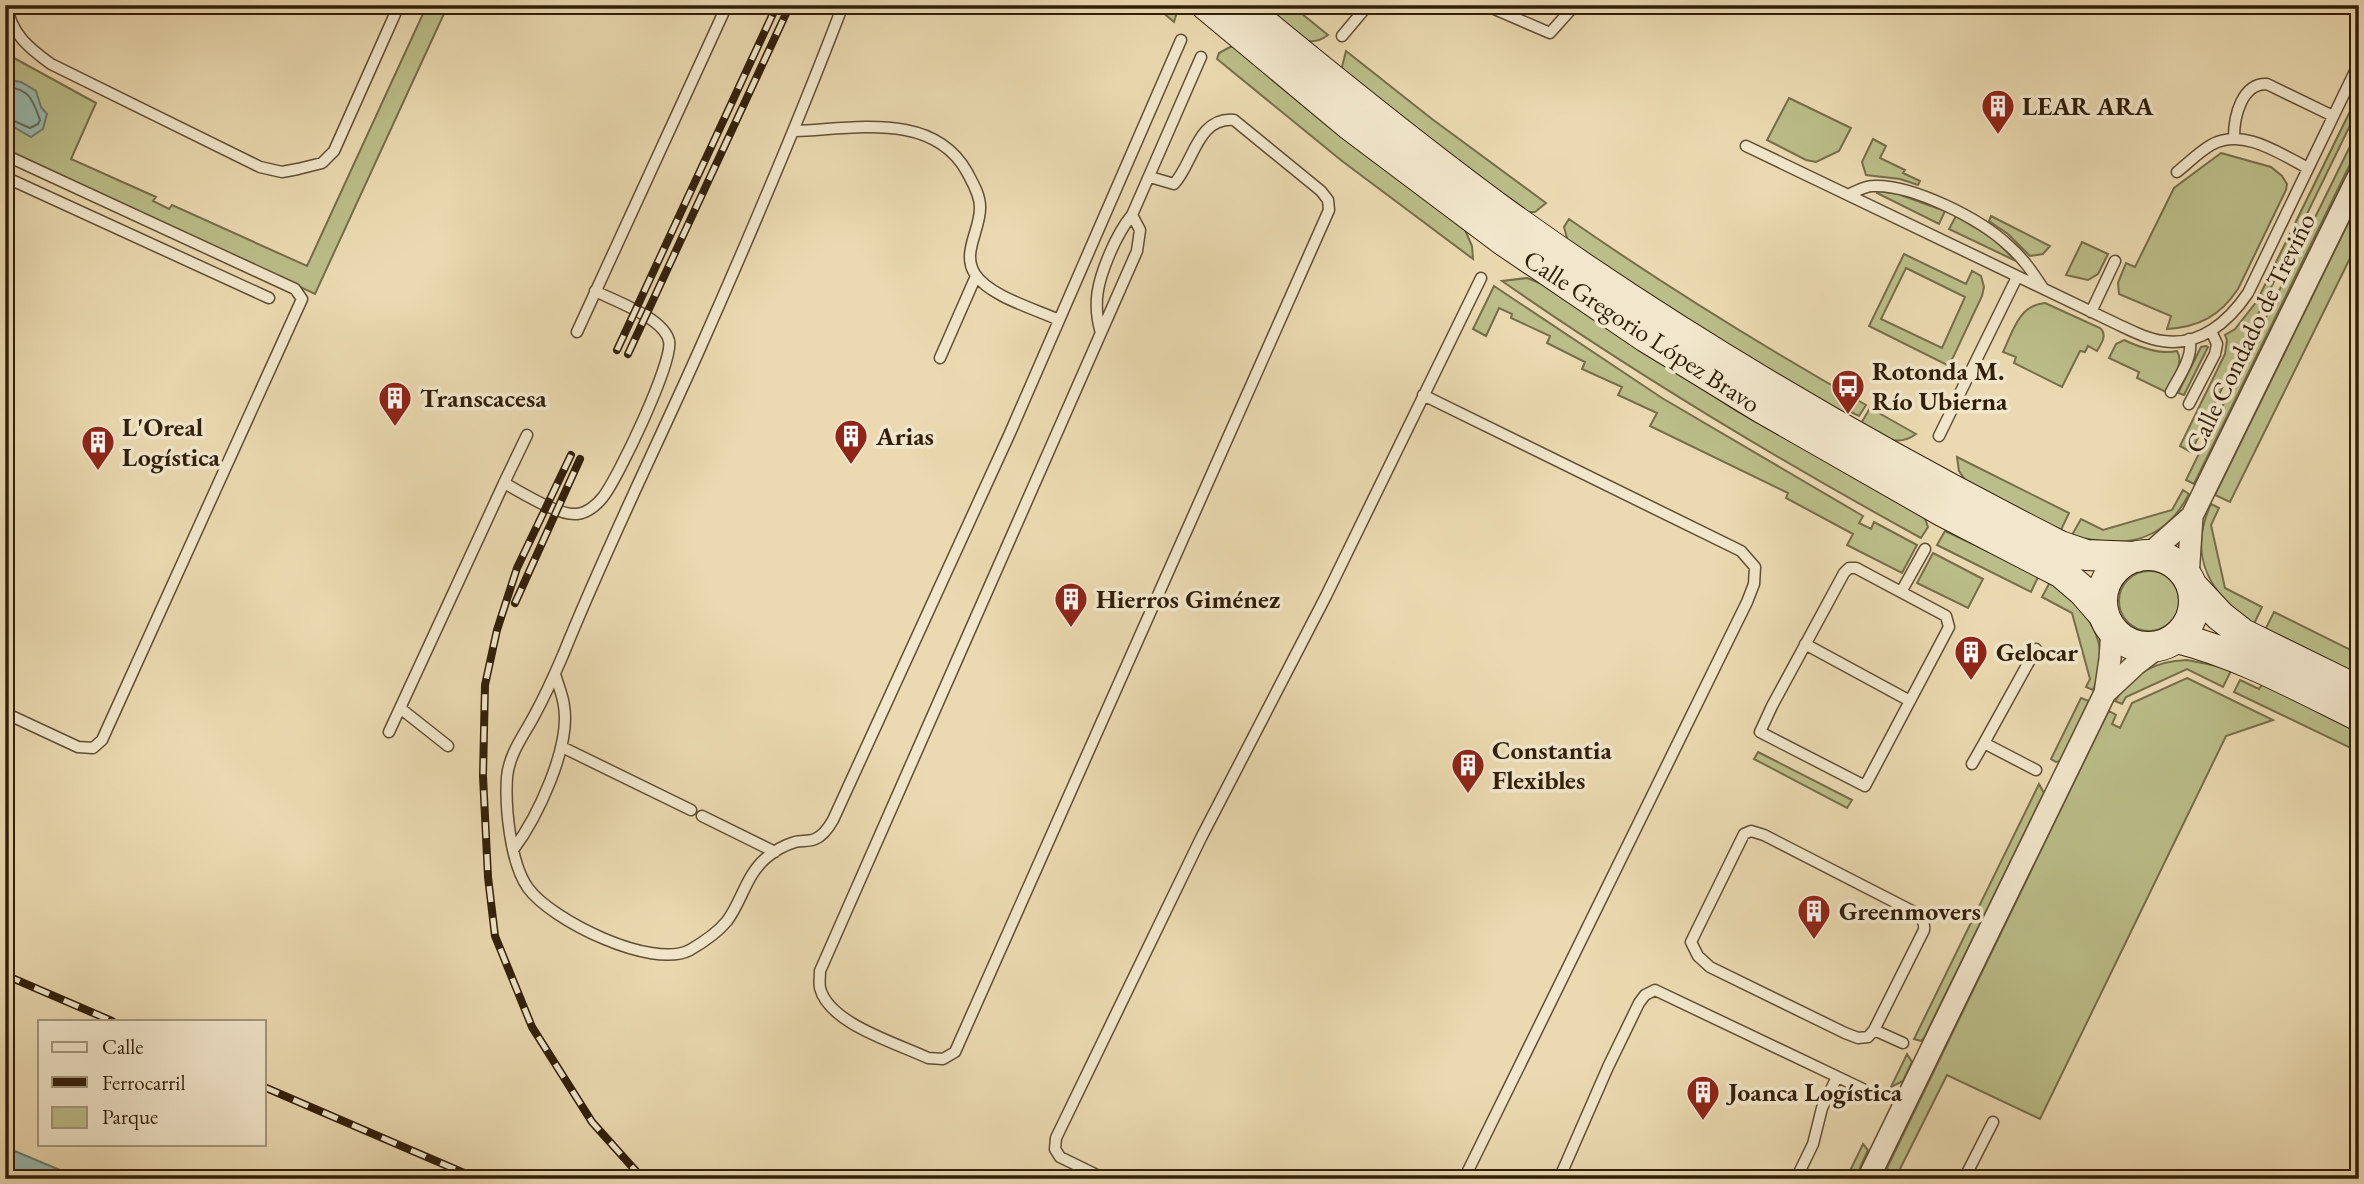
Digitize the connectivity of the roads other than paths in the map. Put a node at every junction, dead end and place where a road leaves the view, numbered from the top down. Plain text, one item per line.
1 (7, 5) edge
2 (399, 5) edge
3 (727, 5) edge
4 (843, 5) edge
5 (1206, 5) edge
6 (1241, 5) edge
7 (1368, 5) edge
8 (1485, 5) edge
9 (1575, 5) edge
10 (1342, 36) dead end
11 (1181, 40) dead end
12 (1201, 57) dead end
13 (2359, 63) edge
14 (2333, 116) junction
15 (795, 131) junction
16 (2234, 137) junction
17 (1746, 146) dead end
18 (5, 155) edge
19 (2308, 168) junction
20 (2177, 172) dead end
21 (2359, 175) edge
22 (5, 177) edge
23 (1150, 177) junction
24 (1848, 195) junction
25 (1132, 215) junction
26 (2115, 261) dead end
27 (976, 276) junction
28 (2017, 277) junction
29 (1481, 278) dead end
30 (2045, 290) junction
31 (595, 291) junction
32 (269, 298) dead end
33 (2091, 312) junction
34 (1059, 320) junction
35 (2211, 331) junction
36 (577, 332) dead end
37 (1101, 332) junction
38 (2189, 339) junction
39 (940, 358) dead end
40 (2171, 392) dead end
41 (1423, 394) junction
42 (2189, 404) dead end
43 (527, 435) dead end
44 (1939, 436) dead end
45 (503, 483) junction
46 (2192, 516) junction
47 (1925, 549) dead end
48 (2142, 556) junction
49 (2190, 581) junction
50 (1901, 592) junction
51 (2108, 622) junction
52 (2168, 642) junction
53 (1805, 644) junction
54 (2036, 649) dead end
55 (555, 674) junction
56 (2359, 691) edge
57 (2105, 693) junction
58 (1910, 701) junction
59 (400, 708) junction
60 (5, 713) edge
61 (2359, 716) edge
62 (389, 732) dead end
63 (1984, 743) junction
64 (448, 746) dead end
65 (562, 747) junction
66 (1972, 764) dead end
67 (2036, 770) dead end
68 (513, 850) junction
69 (775, 852) junction
70 (1874, 1030) junction
71 (1903, 1043) dead end
72 (1837, 1077) junction
73 (1863, 1089) dead end
74 (1993, 1122) dead end
75 (1105, 1179) edge
76 (1464, 1179) edge
77 (1559, 1179) edge
78 (1796, 1179) edge
79 (1868, 1179) edge
80 (1964, 1179) edge

1 - 2 lane
3 - 31 lane
4 - 15 lane
5 - 51 main road, Calle Gregorio López Bravo
6 - 48 main road, Calle Gregorio López Bravo
7 - 10 lane
8 - 9 lane
11 - 34 lane
12 - 23 lane
13 - 14 lane
14 - 16 lane
14 - 19 lane
15 - 27 lane
15 - 55 lane
16 - 19 lane
16 - 20 lane
17 - 24 lane
18 - 60 lane
19 - 35 lane
21 - 46 street, Calle Condado de Treviño
22 - 32 lane
23 - 25 lane
23 - 37 lane
24 - 28 lane
24 - 30 lane
25 - 37 lane
25 - 37 lane
26 - 33 lane
27 - 34 lane
27 - 39 lane
28 - 30 lane
28 - 44 lane
29 - 41 lane
30 - 33 lane
31 - 36 lane
31 - 45 lane
33 - 38 lane
34 - 69 lane
35 - 38 lane
35 - 42 lane
38 - 40 lane
41 - 75 lane
41 - 76 lane
43 - 45 lane
45 - 59 lane
46 - 48 street, Calle Condado de Treviño
46 - 49 street, Calle Condado de Treviño
47 - 50 lane
48 - 49 main road
48 - 51 main road
49 - 52 main road
49 - 56 main road
50 - 53 lane
50 - 58 lane
51 - 52 main road
51 - 57 street
52 - 57 street
52 - 61 main road
53 - 58 lane
53 - 58 lane
54 - 63 lane
55 - 65 lane
55 - 68 lane
57 - 79 street
59 - 62 lane
59 - 64 lane
63 - 66 lane
63 - 67 lane
65 - 68 lane
65 - 69 lane
68 - 69 lane
70 - 70 lane
70 - 71 lane
72 - 73 lane
72 - 77 lane
72 - 78 lane
74 - 80 lane

